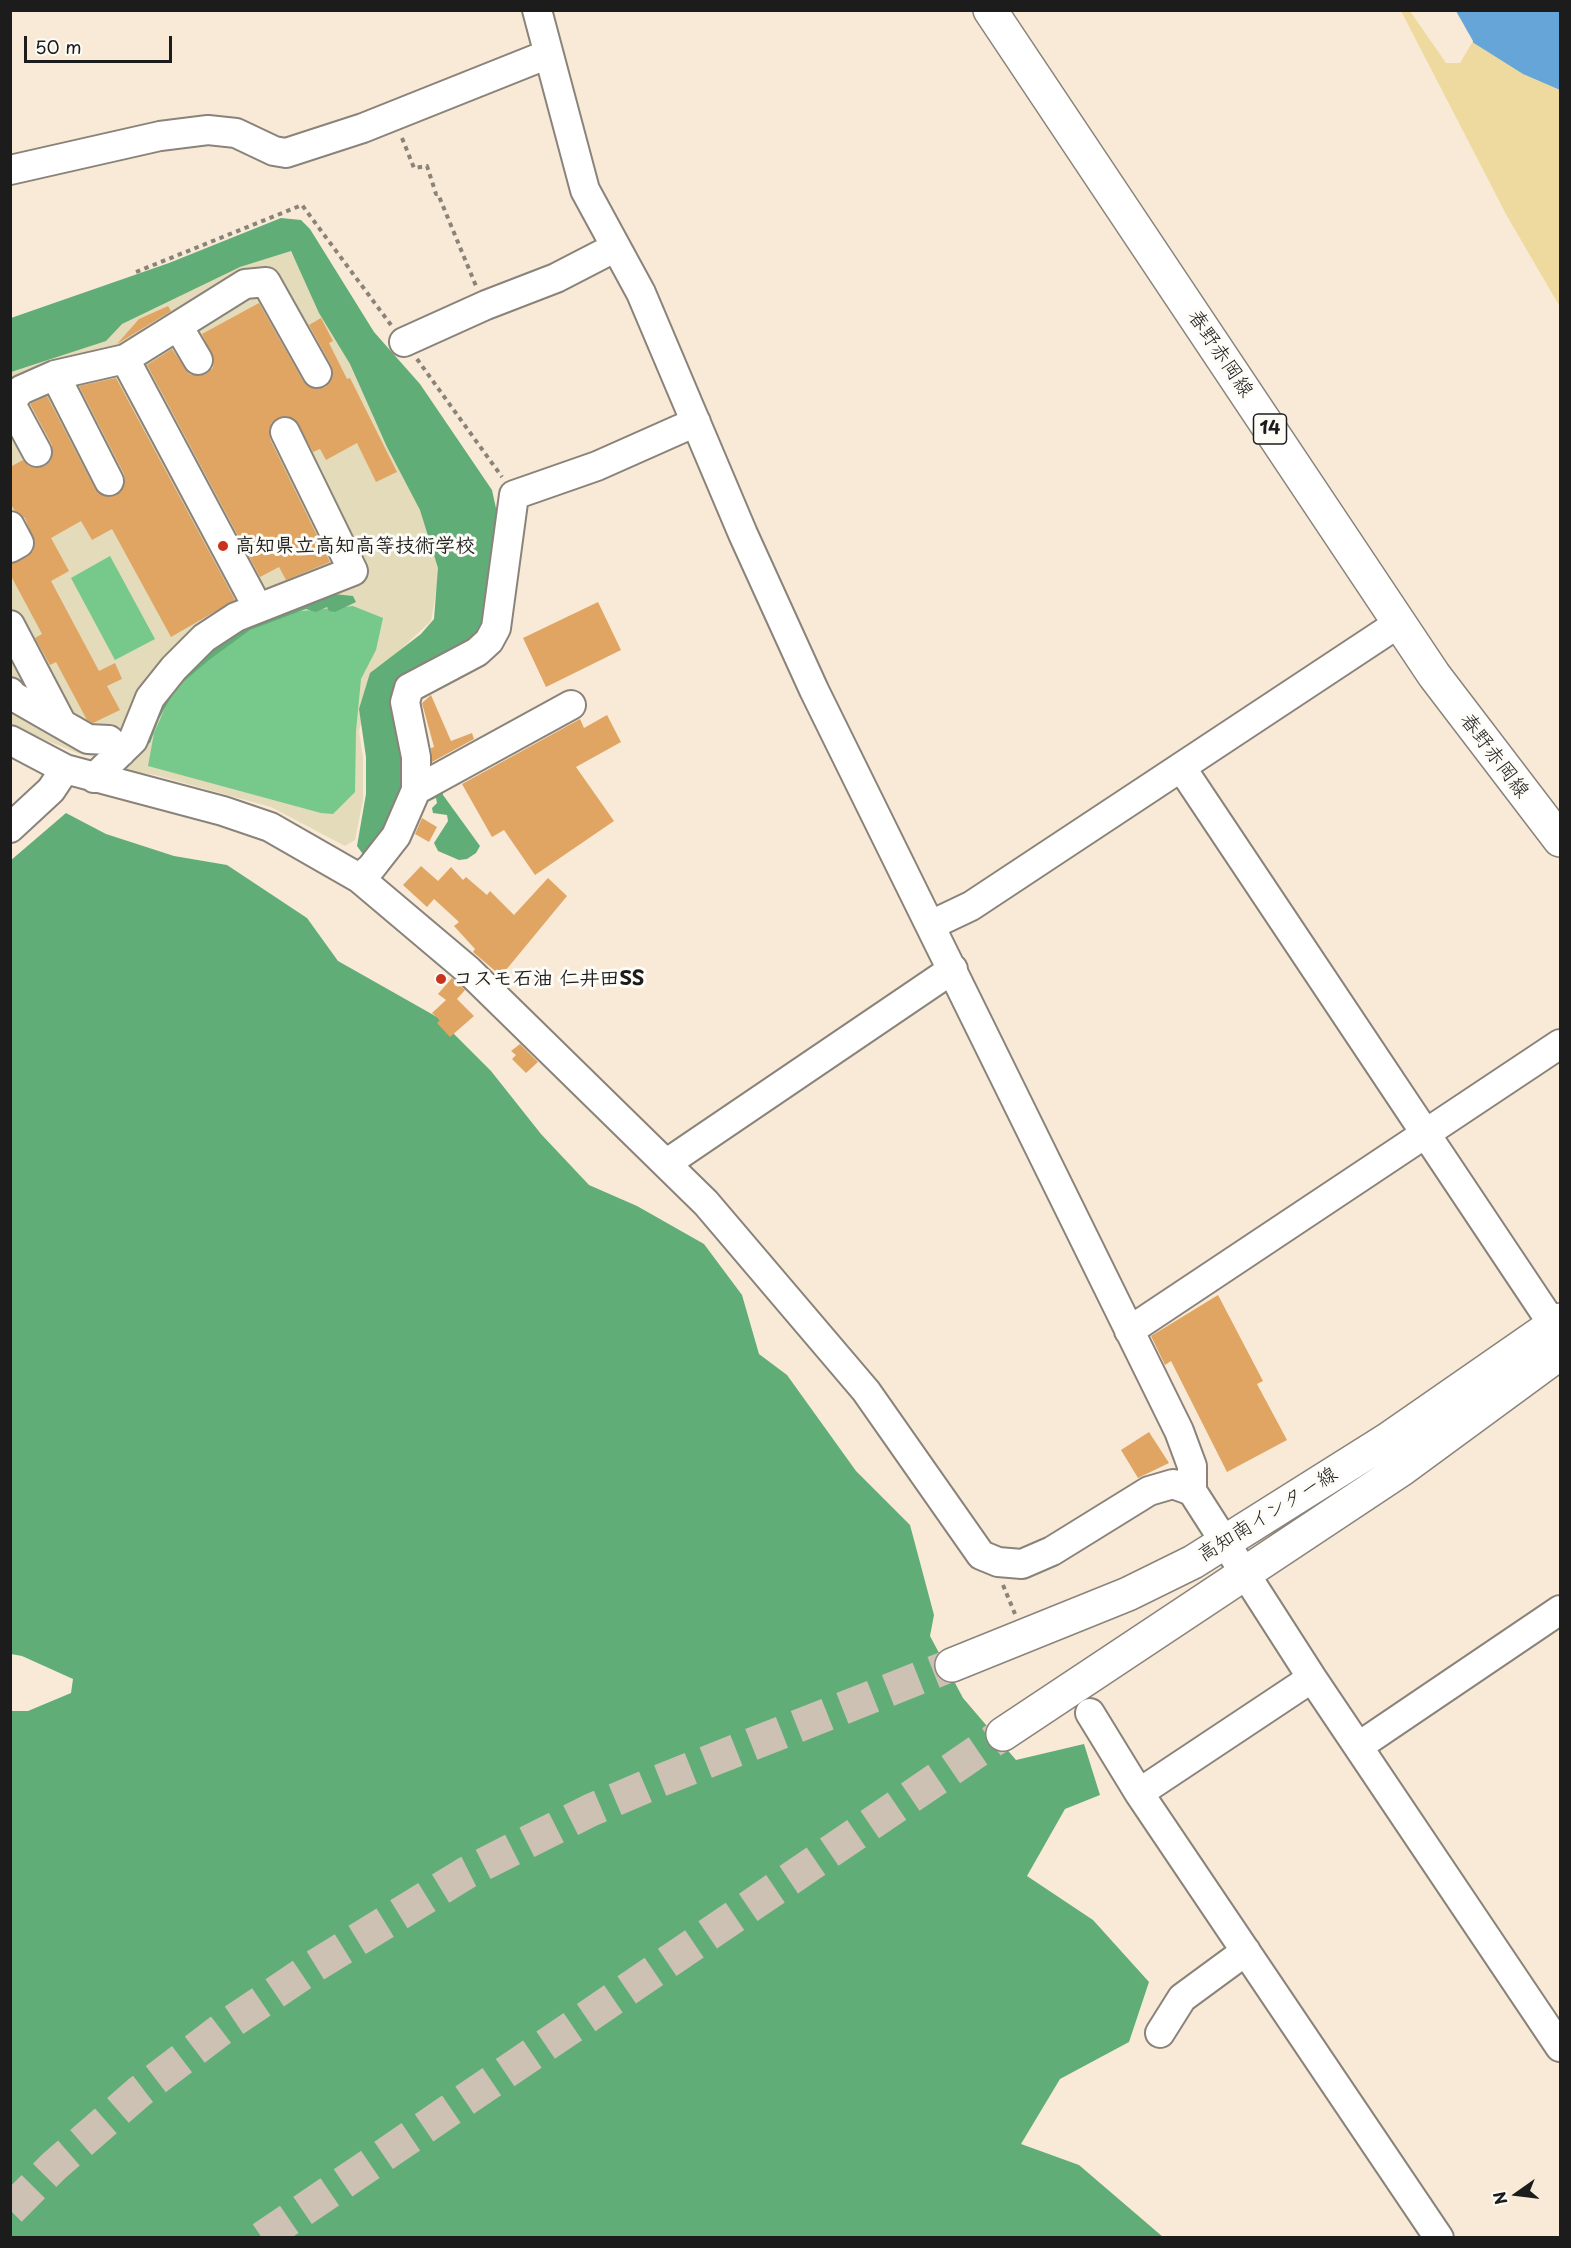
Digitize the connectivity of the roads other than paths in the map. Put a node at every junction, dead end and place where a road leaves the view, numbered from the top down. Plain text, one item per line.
1 (537, 10) edge
2 (990, 10) edge
3 (546, 55) junction
4 (10, 170) edge
5 (616, 247) junction
6 (177, 326) junction
7 (405, 342) road end
8 (125, 359) junction
9 (198, 360) dead end
10 (317, 373) dead end
11 (55, 375) junction
12 (696, 422) junction
13 (285, 432) dead end
14 (37, 452) dead end
15 (109, 481) dead end
16 (10, 526) edge
17 (10, 548) edge
18 (258, 608) junction
19 (1399, 623) junction
20 (10, 625) edge
21 (10, 692) edge
22 (571, 705) dead end
23 (62, 724) junction
24 (10, 740) edge
25 (127, 746) junction
26 (1181, 767) junction
27 (65, 769) junction
28 (94, 778) junction
29 (416, 790) junction
30 (10, 828) edge
31 (1560, 840) edge
32 (359, 878) junction
33 (931, 925) junction
34 (953, 969) junction
35 (1560, 1044) edge
36 (1425, 1136) junction
37 (667, 1163) junction
38 (1129, 1331) junction
39 (1559, 1333) edge
40 (1192, 1491) junction
41 (1224, 1543) junction
42 (1244, 1573) junction
43 (1560, 1610) edge
44 (952, 1665) tunnel mouth
45 (1312, 1678) junction
46 (1090, 1713) dead end
47 (1003, 1734) tunnel mouth
48 (1359, 1746) junction
49 (1139, 1793) junction
50 (1246, 1951) junction
51 (1160, 2033) dead end
52 (1560, 2047) edge
53 (1439, 2238) edge

1 - 3 street
2 - 19 main road, 春野赤岡線 / 14
3 - 4 street
3 - 5 street
5 - 7 street
5 - 12 street
6 - 8 street
6 - 9 street
6 - 10 street
8 - 11 street
8 - 18 street
11 - 14 street
11 - 15 street
12 - 29 street
12 - 33 street
13 - 18 street
16 - 17 street
18 - 25 street
19 - 26 street
19 - 31 main road, 春野赤岡線 / 14
20 - 23 street
21 - 23 street
22 - 29 street
23 - 25 street
24 - 27 street
25 - 28 street
26 - 33 street
26 - 36 street
27 - 28 street
27 - 30 street
28 - 32 street
29 - 32 street
32 - 37 street
33 - 34 street
34 - 37 street
34 - 38 street
35 - 36 street
36 - 38 street
36 - 39 street
37 - 40 street
38 - 40 street
39 - 41 main road, 高知南インター線
39 - 42 main road, 高知南インター線
40 - 41 street
41 - 42 street
41 - 44 main road, 高知南インター線
42 - 45 street
42 - 47 main road, 高知南インター線
43 - 48 street
45 - 48 street
45 - 49 street
46 - 49 street
48 - 52 street
49 - 50 street
50 - 51 street
50 - 53 street

